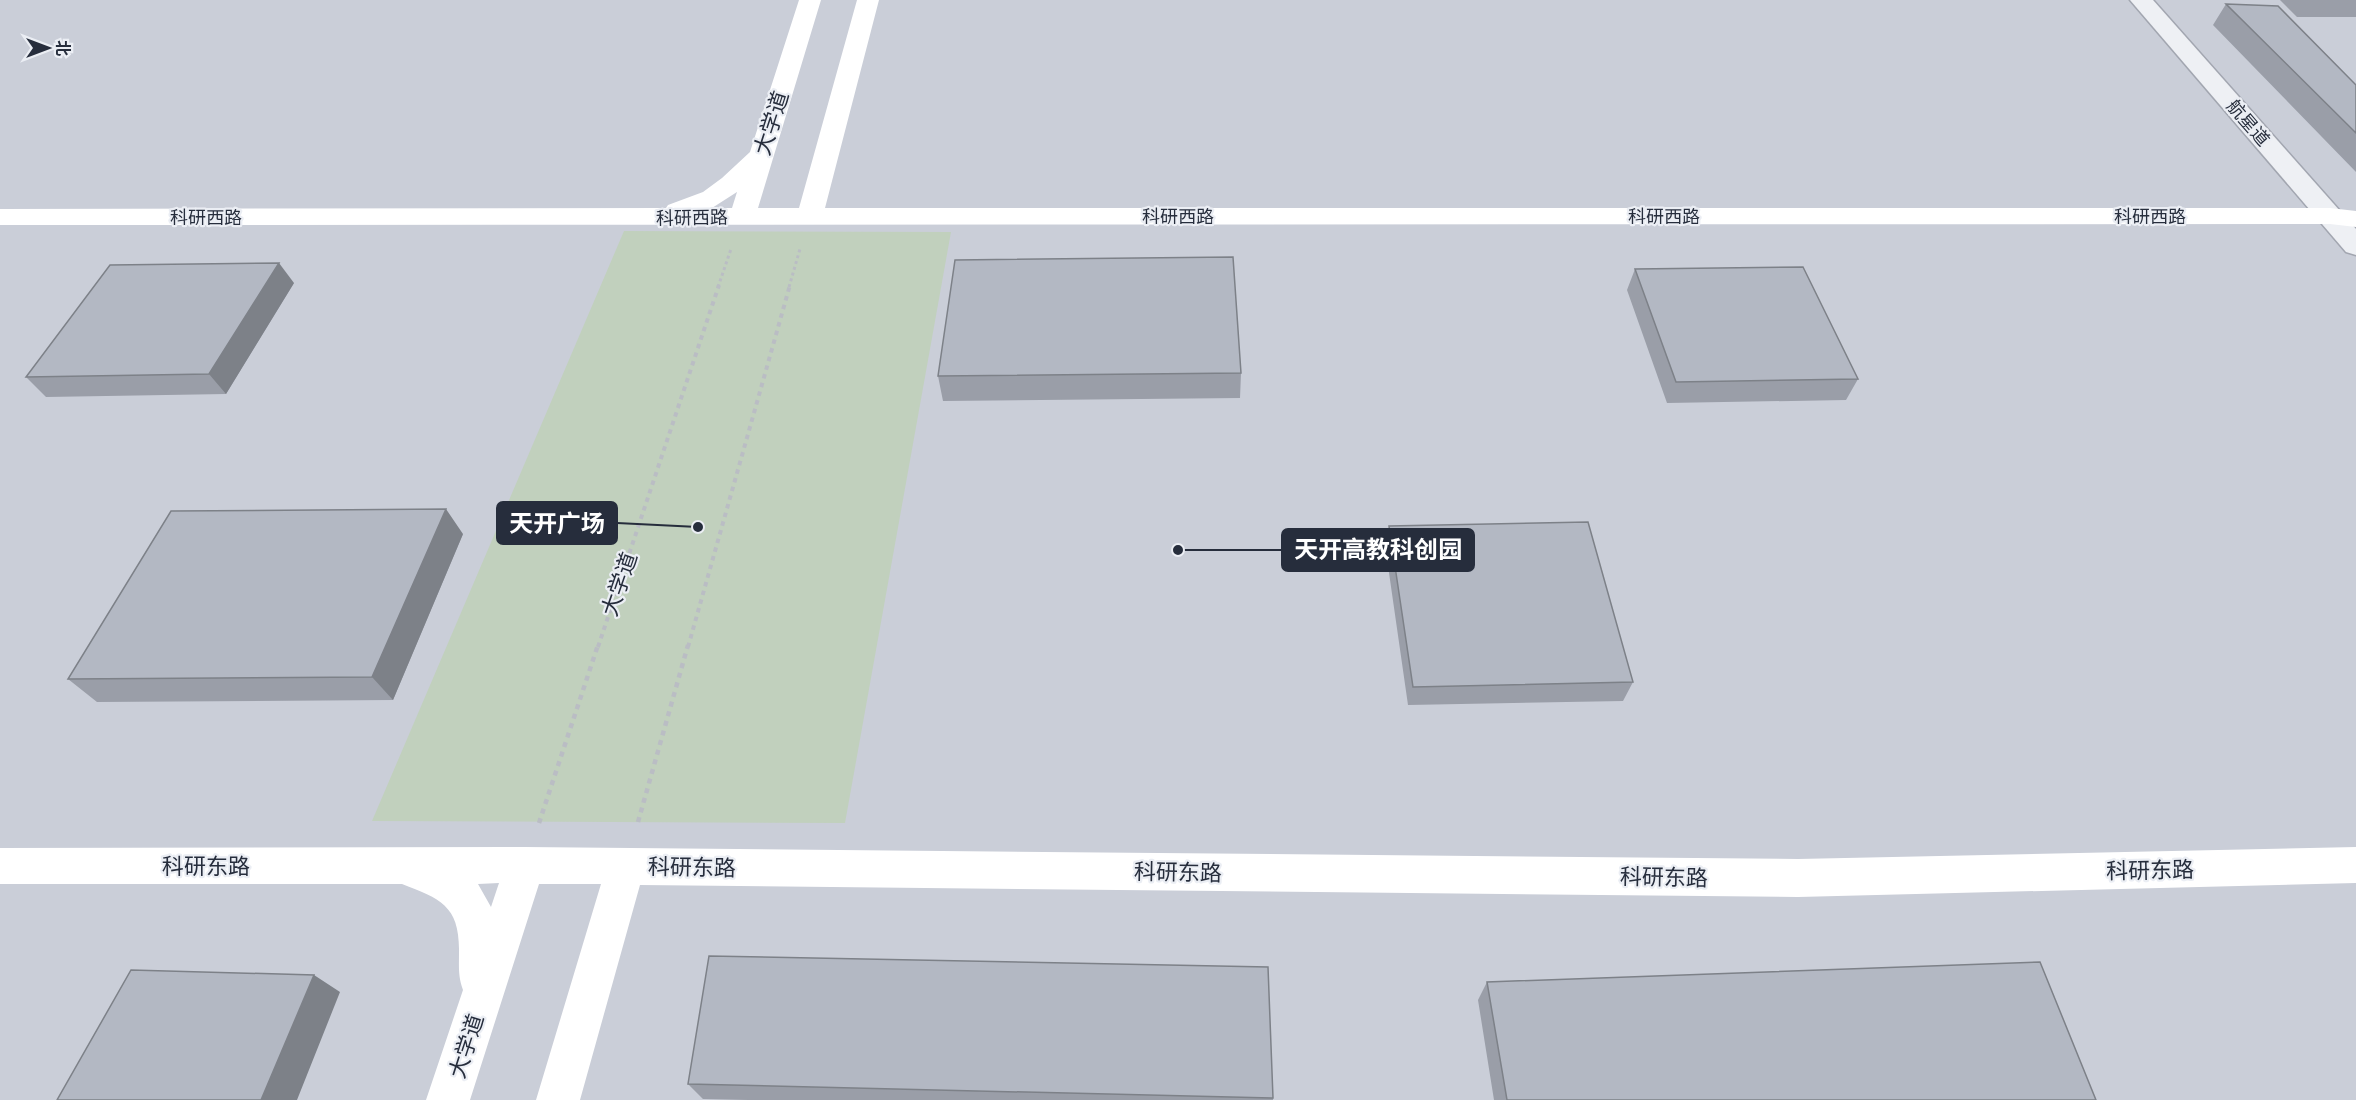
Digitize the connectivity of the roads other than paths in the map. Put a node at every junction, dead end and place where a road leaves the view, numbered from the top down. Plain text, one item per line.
1 (810, 0) edge
2 (868, 0) edge
3 (2140, 0) edge
4 (762, 152) junction
5 (2330, 216) junction
6 (742, 217) junction
7 (0, 218) edge
8 (809, 218) junction
9 (611, 219) junction
10 (2356, 219) edge
11 (2356, 246) edge
12 (398, 865) junction
13 (525, 865) junction
14 (2356, 865) edge
15 (0, 866) edge
16 (626, 866) junction
17 (469, 1036) junction
18 (448, 1100) edge
19 (558, 1100) edge

1 - 4 street, 大学道
2 - 8 street
3 - 5 street, 航星道
4 - 6 street, 大学道
4 - 9 street
5 - 8 street, 科研西路
5 - 10 street, 科研西路
5 - 11 street, 航星道
6 - 8 street, 科研西路
6 - 9 street, 科研西路
7 - 9 street, 科研西路
12 - 13 street, 科研东路
12 - 15 street, 科研东路
12 - 17 street
13 - 16 street, 科研东路
13 - 17 street, 大学道
14 - 16 street, 科研东路
16 - 19 street
17 - 18 street, 大学道

